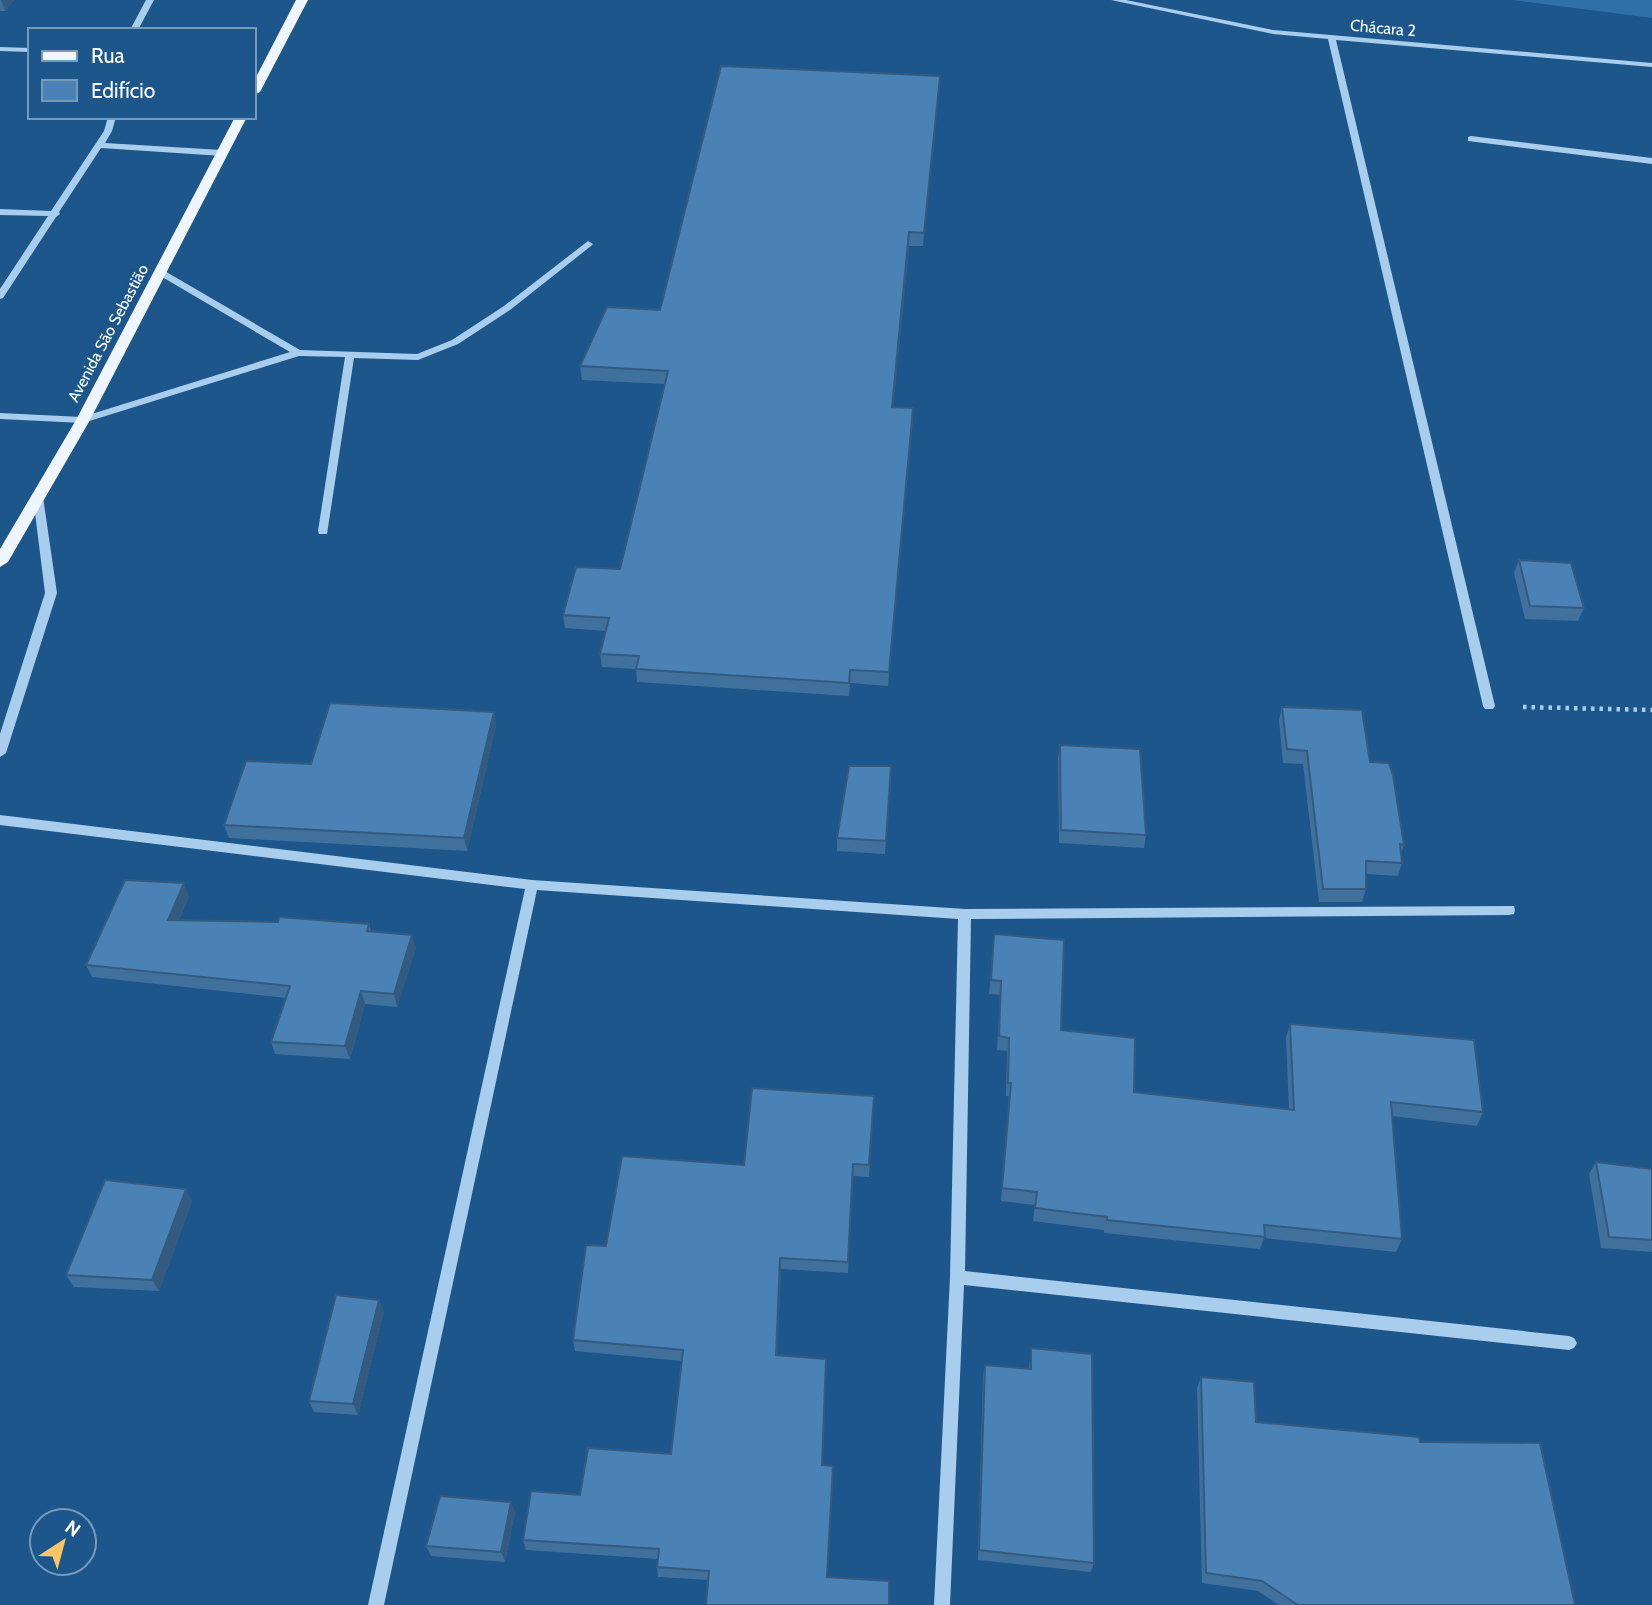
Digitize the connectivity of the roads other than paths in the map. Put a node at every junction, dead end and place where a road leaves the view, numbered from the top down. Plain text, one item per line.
1 (150, 0) edge
2 (302, 0) edge
3 (1115, 0) edge
4 (135, 28) edge
5 (1332, 38) junction
6 (0, 49) edge
7 (28, 50) edge
8 (1652, 65) edge
9 (256, 88) edge
10 (110, 119) edge
11 (240, 119) edge
12 (1471, 139) dead end
13 (99, 145) junction
14 (222, 153) junction
15 (1652, 161) edge
16 (0, 212) edge
17 (56, 214) junction
18 (588, 244) dead end
19 (160, 272) junction
20 (0, 296) edge
21 (298, 353) junction
22 (350, 355) junction
23 (0, 416) edge
24 (83, 420) junction
25 (38, 496) junction
26 (323, 531) dead end
27 (0, 562) edge
28 (1489, 706) road end
29 (0, 753) edge
30 (0, 820) edge
31 (532, 885) junction
32 (1509, 910) dead end
33 (965, 914) junction
34 (957, 1277) junction
35 (1569, 1343) dead end
36 (376, 1605) edge
37 (942, 1605) edge

1 - 4 street
2 - 9 main road
3 - 5 street, Chácara 2
5 - 8 street, Chácara 2
5 - 28 street
6 - 7 street
10 - 13 street
11 - 14 main road, Avenida São Sebastião
12 - 15 street
13 - 14 street
13 - 17 street
14 - 19 main road, Avenida São Sebastião
16 - 17 street
17 - 20 street
18 - 22 street
19 - 21 street
19 - 24 main road, Avenida São Sebastião
21 - 22 street
21 - 24 street
22 - 26 street
23 - 24 street
24 - 25 main road, Avenida São Sebastião
25 - 27 main road, Avenida São Sebastião
25 - 29 street
30 - 31 street
31 - 33 street
31 - 36 street
32 - 33 street
33 - 34 street
34 - 35 street
34 - 37 street

